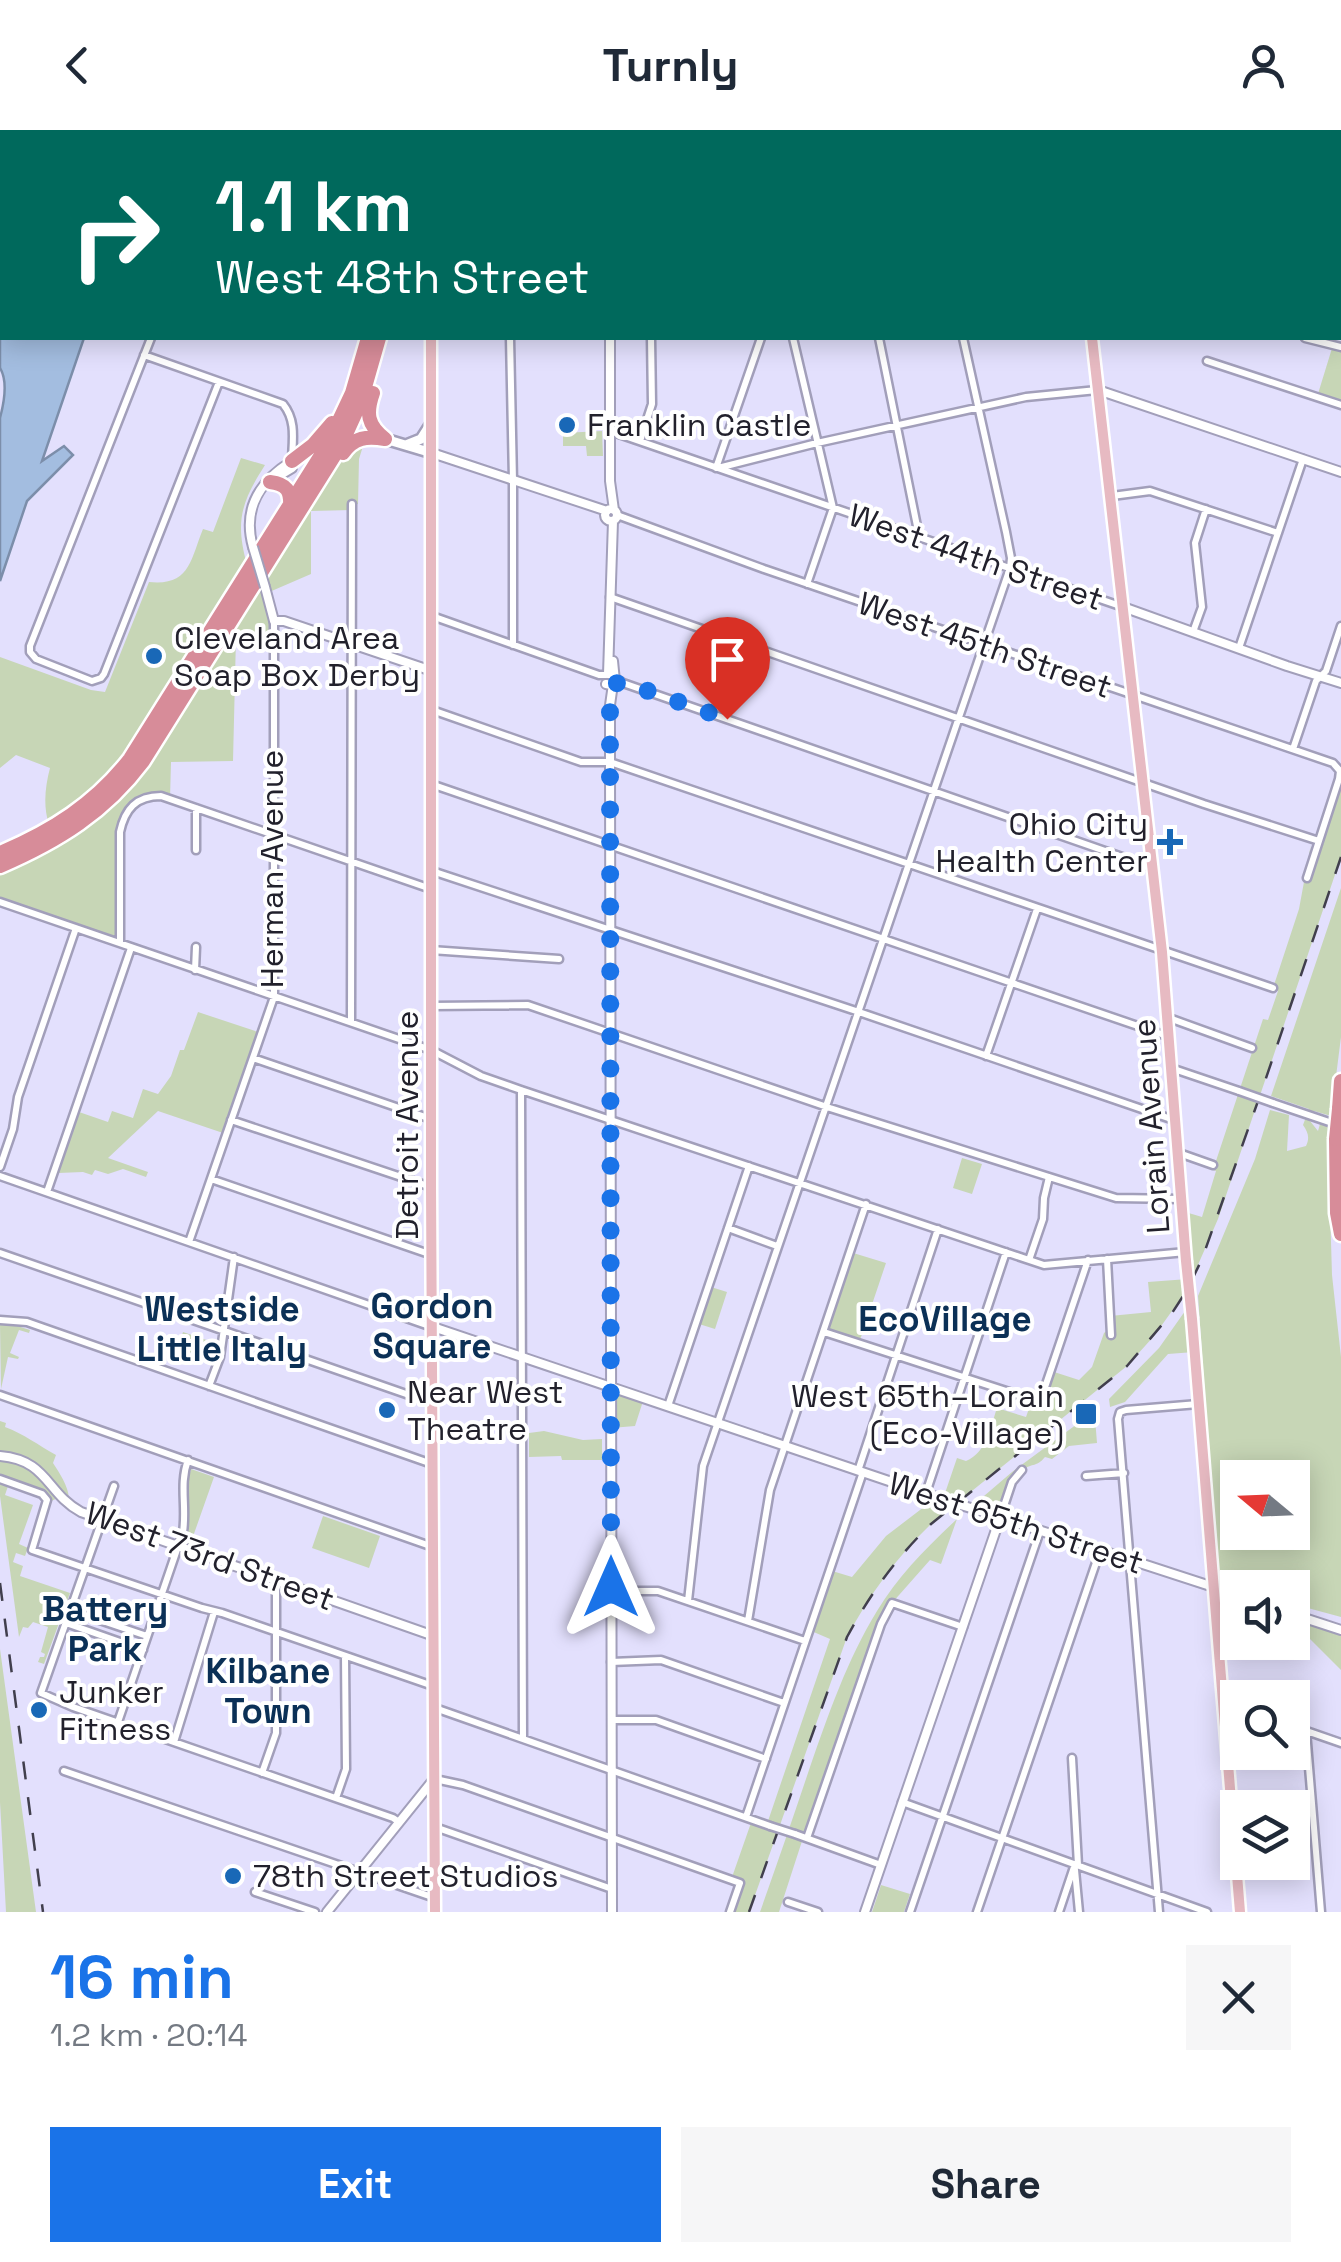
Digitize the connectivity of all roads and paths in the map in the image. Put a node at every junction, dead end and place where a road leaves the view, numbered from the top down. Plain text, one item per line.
1 (150, 340) edge
2 (364, 340) edge
3 (365, 340) edge
4 (379, 340) edge
5 (379, 340) edge
6 (431, 340) edge
7 (510, 340) edge
8 (610, 340) edge
9 (651, 340) edge
10 (761, 340) edge
11 (793, 340) edge
12 (879, 340) edge
13 (962, 340) edge
14 (1092, 340) edge
15 (1312, 340) edge
16 (1341, 348) edge
17 (144, 355) junction
18 (1207, 361) dead end
19 (219, 382) junction
20 (1098, 390) junction
21 (1341, 405) edge
22 (978, 408) junction
23 (432, 423) junction
24 (898, 425) junction
25 (610, 431) junction
26 (385, 439) junction
27 (640, 441) junction
28 (817, 443) junction
29 (406, 445) junction
30 (432, 453) junction
31 (1303, 459) junction
32 (292, 464) junction
33 (716, 468) junction
34 (1341, 472) edge
35 (514, 482) junction
36 (266, 486) junction
37 (1112, 496) junction
38 (290, 501) junction
39 (352, 504) dead end
40 (833, 508) junction
41 (1206, 509) junction
42 (611, 515) junction
43 (291, 527) junction
44 (1278, 533) junction
45 (920, 536) junction
46 (1010, 568) junction
47 (807, 584) junction
48 (610, 597) junction
49 (1123, 607) junction
50 (431, 616) junction
51 (274, 621) junction
52 (1341, 626) edge
53 (1193, 632) junction
54 (353, 644) junction
55 (983, 644) junction
56 (513, 645) junction
57 (1239, 648) junction
58 (432, 671) junction
59 (1321, 676) junction
60 (610, 679) junction
61 (1341, 682) edge
62 (1133, 696) junction
63 (432, 710) junction
64 (958, 718) junction
65 (1292, 749) junction
66 (610, 762) junction
67 (1340, 771) edge
68 (1144, 782) junction
69 (432, 784) junction
70 (932, 790) junction
71 (196, 808) junction
72 (272, 834) junction
73 (1319, 841) junction
74 (611, 844) junction
75 (196, 850) dead end
76 (0, 853) edge
77 (352, 862) junction
78 (907, 864) junction
79 (0, 866) edge
80 (1153, 867) junction
81 (432, 871) junction
82 (1307, 878) dead end
83 (432, 889) junction
84 (0, 902) edge
85 (1037, 909) junction
86 (76, 928) junction
87 (610, 932) junction
88 (882, 938) junction
89 (120, 943) junction
90 (196, 947) dead end
91 (131, 948) junction
92 (432, 950) junction
93 (1162, 952) junction
94 (559, 959) dead end
95 (195, 970) junction
96 (1012, 982) junction
97 (1272, 988) dead end
98 (274, 997) junction
99 (432, 1006) junction
100 (856, 1011) junction
101 (1168, 1017) junction
102 (351, 1022) junction
103 (610, 1033) junction
104 (1168, 1036) junction
105 (1252, 1048) dead end
106 (432, 1050) junction
107 (986, 1056) junction
108 (252, 1058) junction
109 (1170, 1068) junction
110 (1341, 1081) edge
111 (521, 1090) junction
112 (825, 1106) junction
113 (231, 1120) junction
114 (431, 1120) junction
115 (610, 1120) junction
116 (1174, 1120) junction
117 (1338, 1132) edge
118 (1178, 1152) junction
119 (1213, 1165) dead end
120 (0, 1166) edge
121 (750, 1166) junction
122 (0, 1176) edge
123 (1050, 1177) junction
124 (211, 1179) junction
125 (798, 1182) junction
126 (431, 1187) junction
127 (47, 1192) junction
128 (1181, 1199) junction
129 (866, 1204) junction
130 (728, 1228) junction
131 (938, 1230) junction
132 (1341, 1234) edge
133 (189, 1242) junction
134 (777, 1246) junction
135 (1006, 1252) junction
136 (0, 1253) edge
137 (432, 1255) junction
138 (1186, 1256) junction
139 (234, 1257) junction
140 (1107, 1259) junction
141 (1029, 1260) junction
142 (1088, 1260) junction
143 (0, 1320) edge
144 (433, 1327) junction
145 (223, 1330) junction
146 (824, 1332) junction
147 (1111, 1334) dead end
148 (896, 1356) junction
149 (522, 1357) junction
150 (964, 1378) junction
151 (209, 1386) junction
152 (611, 1387) junction
153 (0, 1395) edge
154 (433, 1404) junction
155 (1198, 1404) junction
156 (668, 1406) junction
157 (717, 1424) junction
158 (786, 1447) junction
159 (0, 1456) edge
160 (188, 1460) junction
161 (434, 1464) junction
162 (1022, 1470) dead end
163 (860, 1471) junction
164 (1124, 1473) junction
165 (1086, 1476) dead end
166 (0, 1480) edge
167 (114, 1486) dead end
168 (926, 1493) junction
169 (1000, 1518) junction
170 (102, 1519) junction
171 (1040, 1531) junction
172 (178, 1546) junction
173 (434, 1547) junction
174 (1100, 1551) junction
175 (1130, 1560) junction
176 (85, 1569) junction
177 (276, 1580) junction
178 (1212, 1587) junction
179 (1220, 1589) edge
180 (611, 1590) junction
181 (161, 1594) junction
182 (688, 1601) junction
183 (70, 1610) junction
184 (214, 1612) junction
185 (1310, 1620) edge
186 (748, 1622) junction
187 (66, 1623) junction
188 (963, 1627) junction
189 (1341, 1630) edge
190 (276, 1632) junction
191 (147, 1636) junction
192 (434, 1636) junction
193 (805, 1641) junction
194 (142, 1650) junction
195 (345, 1656) junction
196 (611, 1662) junction
197 (434, 1687) junction
198 (784, 1702) junction
199 (434, 1707) junction
200 (612, 1720) junction
201 (118, 1722) junction
202 (1310, 1731) edge
203 (522, 1738) junction
204 (174, 1742) junction
205 (1341, 1743) edge
206 (1072, 1758) dead end
207 (766, 1759) junction
208 (612, 1770) junction
209 (1309, 1770) edge
210 (64, 1772) dead end
211 (262, 1773) junction
212 (434, 1779) junction
213 (336, 1798) junction
214 (902, 1802) junction
215 (746, 1817) junction
216 (942, 1817) junction
217 (400, 1823) junction
218 (435, 1827) junction
219 (612, 1838) junction
220 (807, 1838) junction
221 (1002, 1839) junction
222 (1076, 1864) junction
223 (881, 1865) junction
224 (360, 1872) junction
225 (612, 1890) junction
226 (255, 1892) dead end
227 (1157, 1894) junction
228 (436, 1898) junction
229 (788, 1902) dead end
230 (314, 1912) edge
231 (327, 1912) edge
232 (435, 1912) edge
233 (613, 1912) edge
234 (730, 1912) edge
235 (818, 1912) edge
236 (864, 1912) edge
237 (910, 1912) edge
238 (978, 1912) edge
239 (1059, 1912) edge
240 (1079, 1912) edge
241 (1159, 1912) edge
242 (1207, 1912) edge
243 (1240, 1912) edge
244 (1321, 1912) edge

1 - 17 street
2 - 32 highway
3 - 38 highway
4 - 26 highway
5 - 43 highway
6 - 23 main road, Detroit Avenue
7 - 35 street
8 - 25 street
9 - 27 street
10 - 33 street
11 - 28 street
12 - 24 street
13 - 22 street
14 - 20 main road, Lorain Avenue
15 - 16 street
17 - 19 street
17 - 19 street
18 - 21 street
19 - 32 street
20 - 22 street
20 - 31 street
20 - 37 main road, Lorain Avenue
22 - 24 street
22 - 46 street
23 - 29 main road
23 - 30 main road, Detroit Avenue
24 - 28 street
24 - 45 street
25 - 27 street, West 44th Street
25 - 42 street
26 - 29 main road, West 45th Street
26 - 43 highway
27 - 33 street, West 44th Street
28 - 33 street
28 - 40 street
29 - 30 main road, West 45th Street
30 - 35 street, West 45th Street
30 - 50 main road, Detroit Avenue
31 - 34 street
31 - 44 street
32 - 36 street
32 - 38 highway
33 - 40 street, West 44th Street
35 - 42 street, West 45th Street
35 - 56 street
36 - 38 highway
36 - 51 street, Herman Avenue, bridge
37 - 41 street
37 - 49 main road, Lorain Avenue
38 - 76 highway
39 - 54 street
40 - 45 street, West 44th Street
40 - 47 street
41 - 44 street
41 - 53 street
42 - 47 street, West 45th Street
42 - 48 street
43 - 79 highway
44 - 57 street
45 - 46 street, West 44th Street
46 - 49 street, West 44th Street
46 - 55 street
47 - 55 street, West 45th Street
48 - 60 street
48 - 64 street
49 - 53 street, West 44th Street
49 - 62 main road, Lorain Avenue
50 - 56 street
50 - 58 main road, Detroit Avenue
51 - 54 street
51 - 72 street, Herman Avenue
52 - 59 street
53 - 57 street, West 44th Street
54 - 58 street
54 - 77 street
55 - 62 street, West 45th Street
55 - 64 street
56 - 60 street
57 - 59 street, West 44th Street
58 - 63 main road, Detroit Avenue
59 - 61 street, West 44th Street
59 - 65 street
60 - 66 street
60 - 70 street
62 - 65 street, West 45th Street
62 - 68 main road, Lorain Avenue
63 - 66 street
63 - 69 main road, Detroit Avenue
64 - 68 street
64 - 70 street
65 - 67 street, West 45th Street
66 - 74 street
66 - 78 street
67 - 73 street
68 - 73 street
68 - 80 main road, Lorain Avenue
69 - 74 street
69 - 81 main road, Detroit Avenue
70 - 78 street
70 - 80 street
71 - 72 street
71 - 75 street
71 - 89 street
72 - 77 street
72 - 98 street, Herman Avenue
73 - 82 street
74 - 87 street
74 - 88 street
77 - 83 street
77 - 102 street
78 - 85 street
78 - 88 street
80 - 93 main road, Lorain Avenue
81 - 83 main road, Detroit Avenue
81 - 87 street
83 - 92 main road, Detroit Avenue
84 - 86 street
85 - 93 street
85 - 96 street
86 - 89 street
86 - 120 street
87 - 100 street
87 - 103 street
88 - 96 street
88 - 100 street
89 - 91 street
90 - 95 street
91 - 95 street
91 - 127 street
92 - 94 street
92 - 99 main road, Detroit Avenue
93 - 97 street
93 - 101 main road, Lorain Avenue
95 - 98 street
96 - 104 street
96 - 107 street
98 - 102 street
98 - 108 street, Herman Avenue
99 - 103 street
99 - 106 main road, Detroit Avenue
100 - 107 street
100 - 112 street
101 - 104 main road, Lorain Avenue
101 - 105 street
102 - 106 street
103 - 112 street
103 - 115 street
104 - 109 main road, Lorain Avenue
106 - 111 street
106 - 114 main road, Detroit Avenue
107 - 116 street
108 - 113 street, Herman Avenue
108 - 114 street
109 - 116 main road, Lorain Avenue
109 - 117 street, bridge
110 - 117 highway, bridge
111 - 115 street
111 - 149 street
112 - 123 street
112 - 125 street
113 - 124 street, Herman Avenue
113 - 126 street
114 - 126 main road, Detroit Avenue
115 - 121 street
115 - 152 street
116 - 118 main road, Lorain Avenue
117 - 132 highway
118 - 119 street
118 - 128 main road, Lorain Avenue
121 - 125 street
121 - 130 street
122 - 127 street, West 65th Street
123 - 128 street
123 - 141 street
124 - 133 street, Herman Avenue
124 - 137 street
125 - 129 street
125 - 134 street
126 - 137 main road, Detroit Avenue
127 - 133 street, West 65th Street
128 - 138 main road, Lorain Avenue
129 - 131 street
129 - 146 street
130 - 134 street
130 - 156 street
131 - 135 street
131 - 148 street
133 - 139 street, West 65th Street
134 - 157 street
135 - 141 street
135 - 150 street
136 - 145 street
137 - 144 main road, Detroit Avenue
138 - 140 street
138 - 155 main road, Lorain Avenue, bridge
139 - 144 street, West 65th Street
139 - 145 street
140 - 142 street
140 - 147 street
141 - 142 street
142 - 150 street
143 - 151 street
144 - 149 street, West 65th Street
144 - 154 main road, Detroit Avenue
145 - 151 street
145 - 154 street
146 - 148 street
146 - 158 street
148 - 150 street
148 - 163 street
149 - 152 street, West 65th Street
149 - 203 street
150 - 168 street
151 - 161 street
152 - 156 street, West 65th Street
152 - 180 street
153 - 160 street
154 - 161 main road, Detroit Avenue
155 - 164 street
155 - 178 main road, Lorain Avenue
156 - 157 street, West 65th Street
157 - 158 street, West 65th Street
157 - 182 street
158 - 163 street, West 65th Street
158 - 186 street
159 - 170 street, West 73rd Street
160 - 172 street
160 - 173 street
161 - 173 main road, Detroit Avenue
162 - 169 street
163 - 168 street, West 65th Street
163 - 193 street
164 - 165 street
164 - 175 street
166 - 176 street
167 - 170 street
168 - 169 street, West 65th Street, bridge
169 - 171 street, West 65th Street
169 - 188 street
170 - 172 street, West 73rd Street
170 - 176 street
171 - 174 street, West 65th Street
171 - 216 street
172 - 177 street, West 73rd Street
172 - 181 street
173 - 192 main road, Detroit Avenue
174 - 175 street, West 65th Street
174 - 221 street
175 - 178 street, West 65th Street
175 - 227 street
176 - 181 street
176 - 183 street
177 - 190 street
177 - 192 street, West 73rd Street
178 - 179 street, West 65th Street
178 - 243 main road, Lorain Avenue
180 - 182 street
180 - 196 street
181 - 184 street
181 - 191 street
182 - 186 street
183 - 187 street
183 - 191 street
184 - 190 street
184 - 204 street
185 - 189 street
186 - 193 street
187 - 194 street
187 - 201 street
188 - 214 street
188 - 220 street
190 - 195 street
190 - 211 street
191 - 194 street
192 - 197 main road, Detroit Avenue
193 - 198 street
194 - 201 street
195 - 197 street
195 - 213 street
196 - 198 street
196 - 200 street
197 - 199 main road, Detroit Avenue
198 - 207 street
199 - 203 street
199 - 212 main road, Detroit Avenue
200 - 207 street
200 - 208 street
201 - 204 street
202 - 205 street
203 - 208 street
204 - 211 street
206 - 222 street
207 - 215 street
208 - 215 street
208 - 219 street
209 - 244 street
210 - 224 street
211 - 213 street
212 - 217 street
212 - 218 main road, Detroit Avenue
212 - 219 street
213 - 217 street
214 - 216 street
214 - 223 street
215 - 220 street, bridge
216 - 221 street
216 - 237 street
217 - 224 street
218 - 225 street
218 - 228 main road, Detroit Avenue
219 - 225 street
219 - 234 street
220 - 223 street
221 - 222 street
221 - 238 street
222 - 227 street
222 - 239 street
222 - 240 street
223 - 236 street
224 - 228 street
224 - 231 street
225 - 233 street
226 - 230 street
227 - 241 street
227 - 242 street
228 - 232 main road, Detroit Avenue
229 - 235 street

